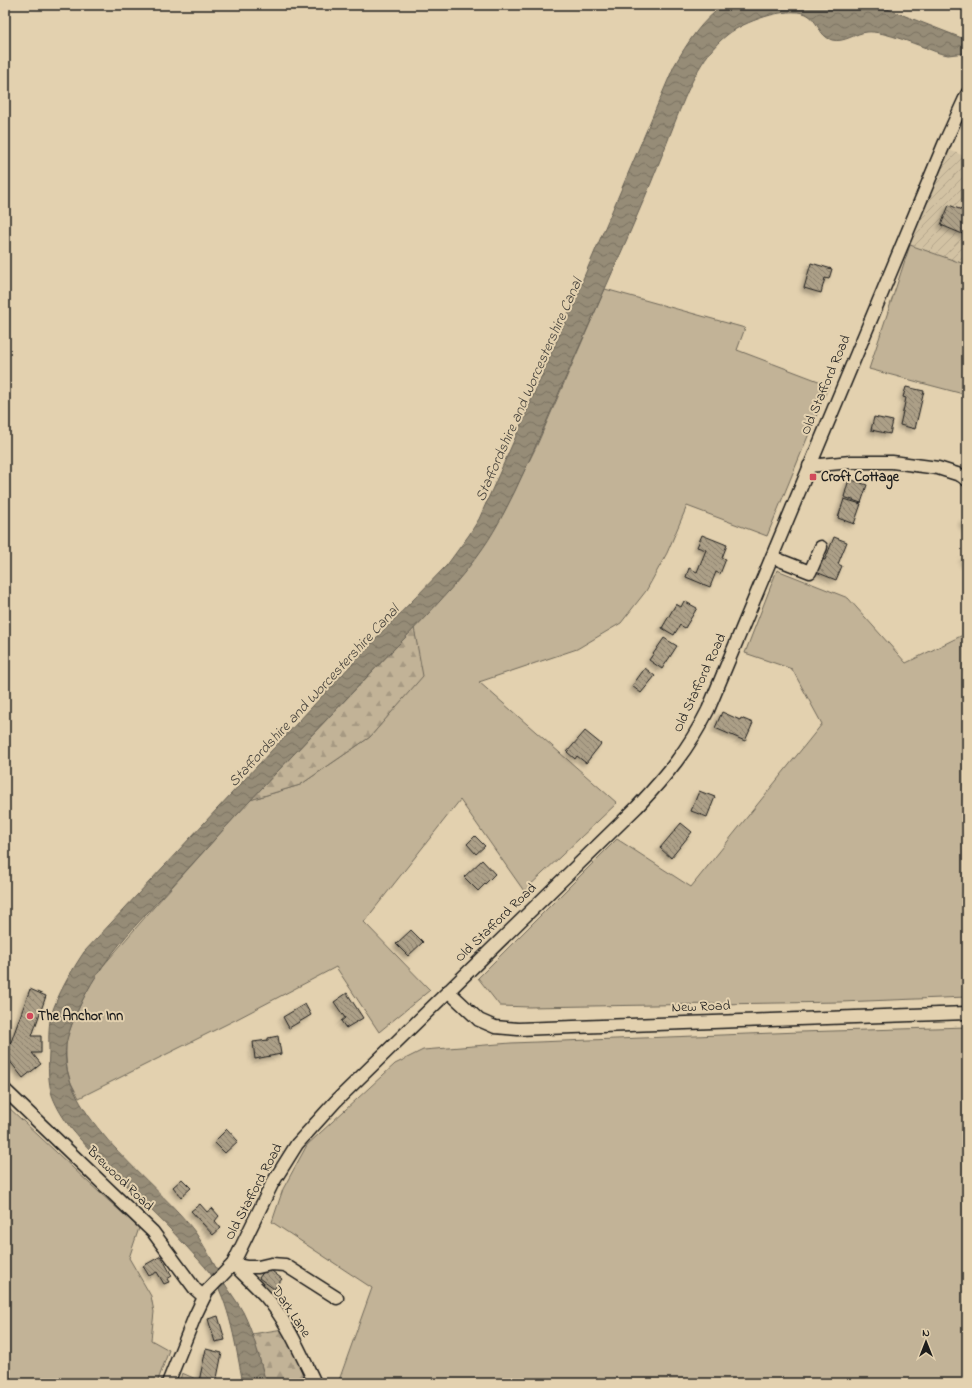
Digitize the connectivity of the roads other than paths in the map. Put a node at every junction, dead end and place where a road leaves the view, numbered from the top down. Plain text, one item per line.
1 (967, 94) edge
2 (964, 107) edge
3 (809, 466) junction
4 (967, 480) edge
5 (821, 546) dead end
6 (772, 557) junction
7 (448, 991) junction
8 (967, 1013) edge
9 (5, 1090) edge
10 (230, 1267) junction
11 (206, 1294) junction
12 (337, 1298) dead end
13 (168, 1383) edge
14 (315, 1383) edge

1 - 2 street, Old Stafford Road
2 - 3 street, Old Stafford Road
3 - 4 street
3 - 6 street, Old Stafford Road
5 - 6 street
6 - 7 street, Old Stafford Road
7 - 8 street, New Road
7 - 10 street, Old Stafford Road
9 - 11 street, Brewood Road
10 - 11 street, Old Stafford Road
10 - 12 street
10 - 14 street, Dark Lane
11 - 13 street

